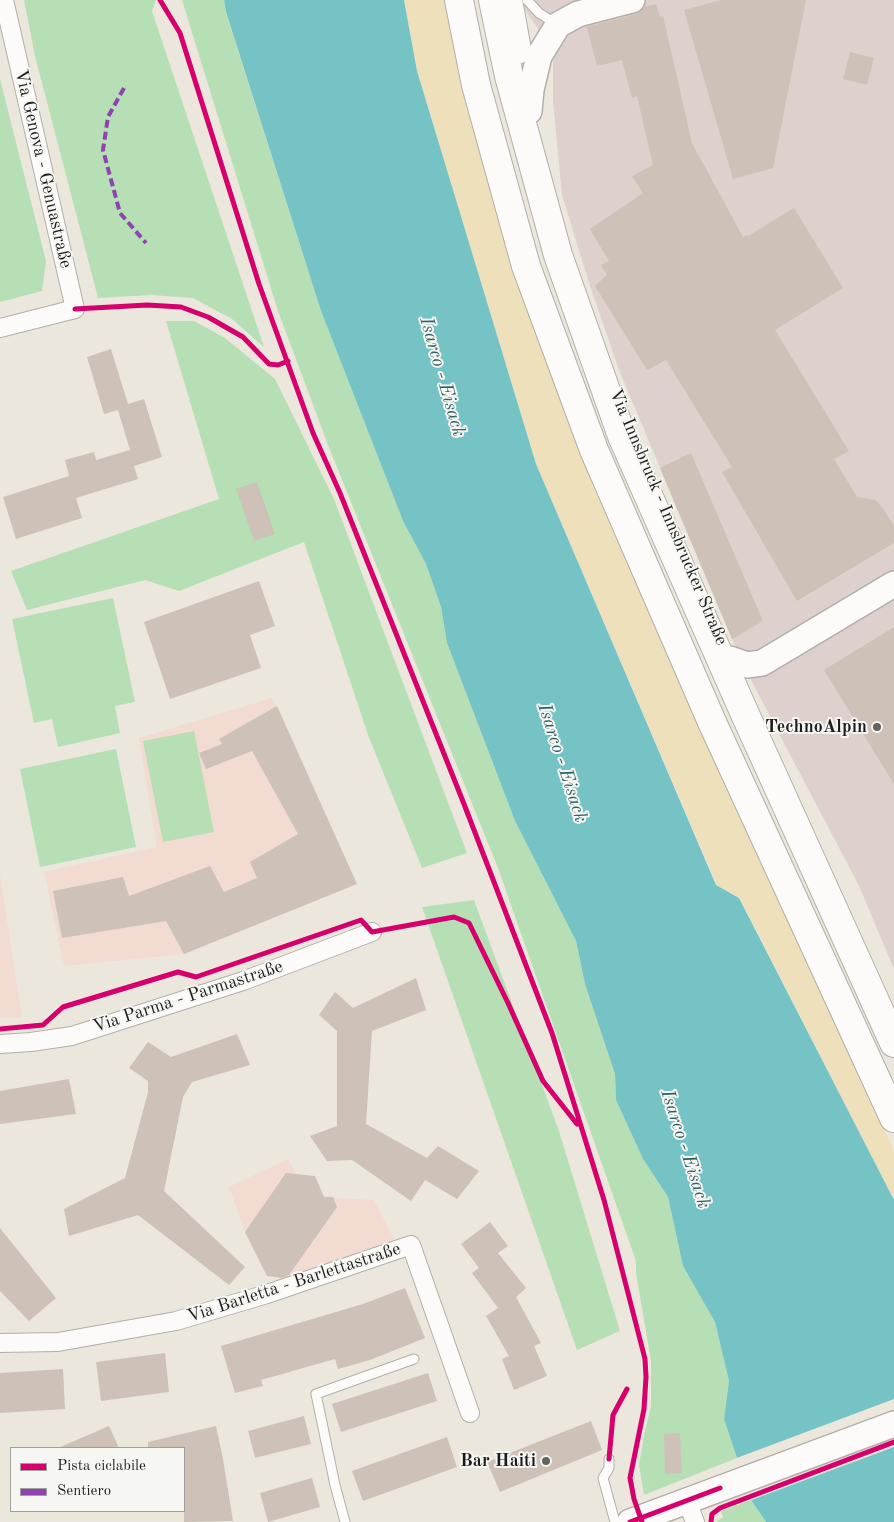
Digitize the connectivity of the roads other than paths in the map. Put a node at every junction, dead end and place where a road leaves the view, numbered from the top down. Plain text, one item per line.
1 (4, 0) edge
2 (459, 0) edge
3 (493, 0) edge
4 (508, 0) edge
5 (527, 0) edge
6 (632, 0) edge
7 (558, 25) junction
8 (529, 111) junction
9 (0, 328) edge
10 (894, 584) edge
11 (730, 659) junction
12 (372, 932) dead end
13 (894, 1010) edge
14 (894, 1042) edge
15 (0, 1044) edge
16 (894, 1118) edge
17 (0, 1343) edge
18 (414, 1359) dead end
19 (470, 1413) dead end
20 (894, 1424) edge
21 (609, 1460) dead end
22 (691, 1511) edge
23 (345, 1522) edge
24 (615, 1522) edge
25 (630, 1522) edge

1 - 9 street, Via Genova - Genuastraße
2 - 16 main road
3 - 14 main road
4 - 8 main road, Via Innsbruck - Innsbrucker Straße
5 - 7 lane
6 - 7 main road
7 - 8 main road
8 - 11 main road, Via Innsbruck - Innsbrucker Straße
10 - 11 main road
11 - 13 main road, Via Innsbruck - Innsbrucker Straße
12 - 15 street, Via Parma - Parmastraße
17 - 19 street, Via Barletta - Barlettastraße
18 - 23 lane
20 - 22 main road
21 - 24 lane
22 - 25 main road

